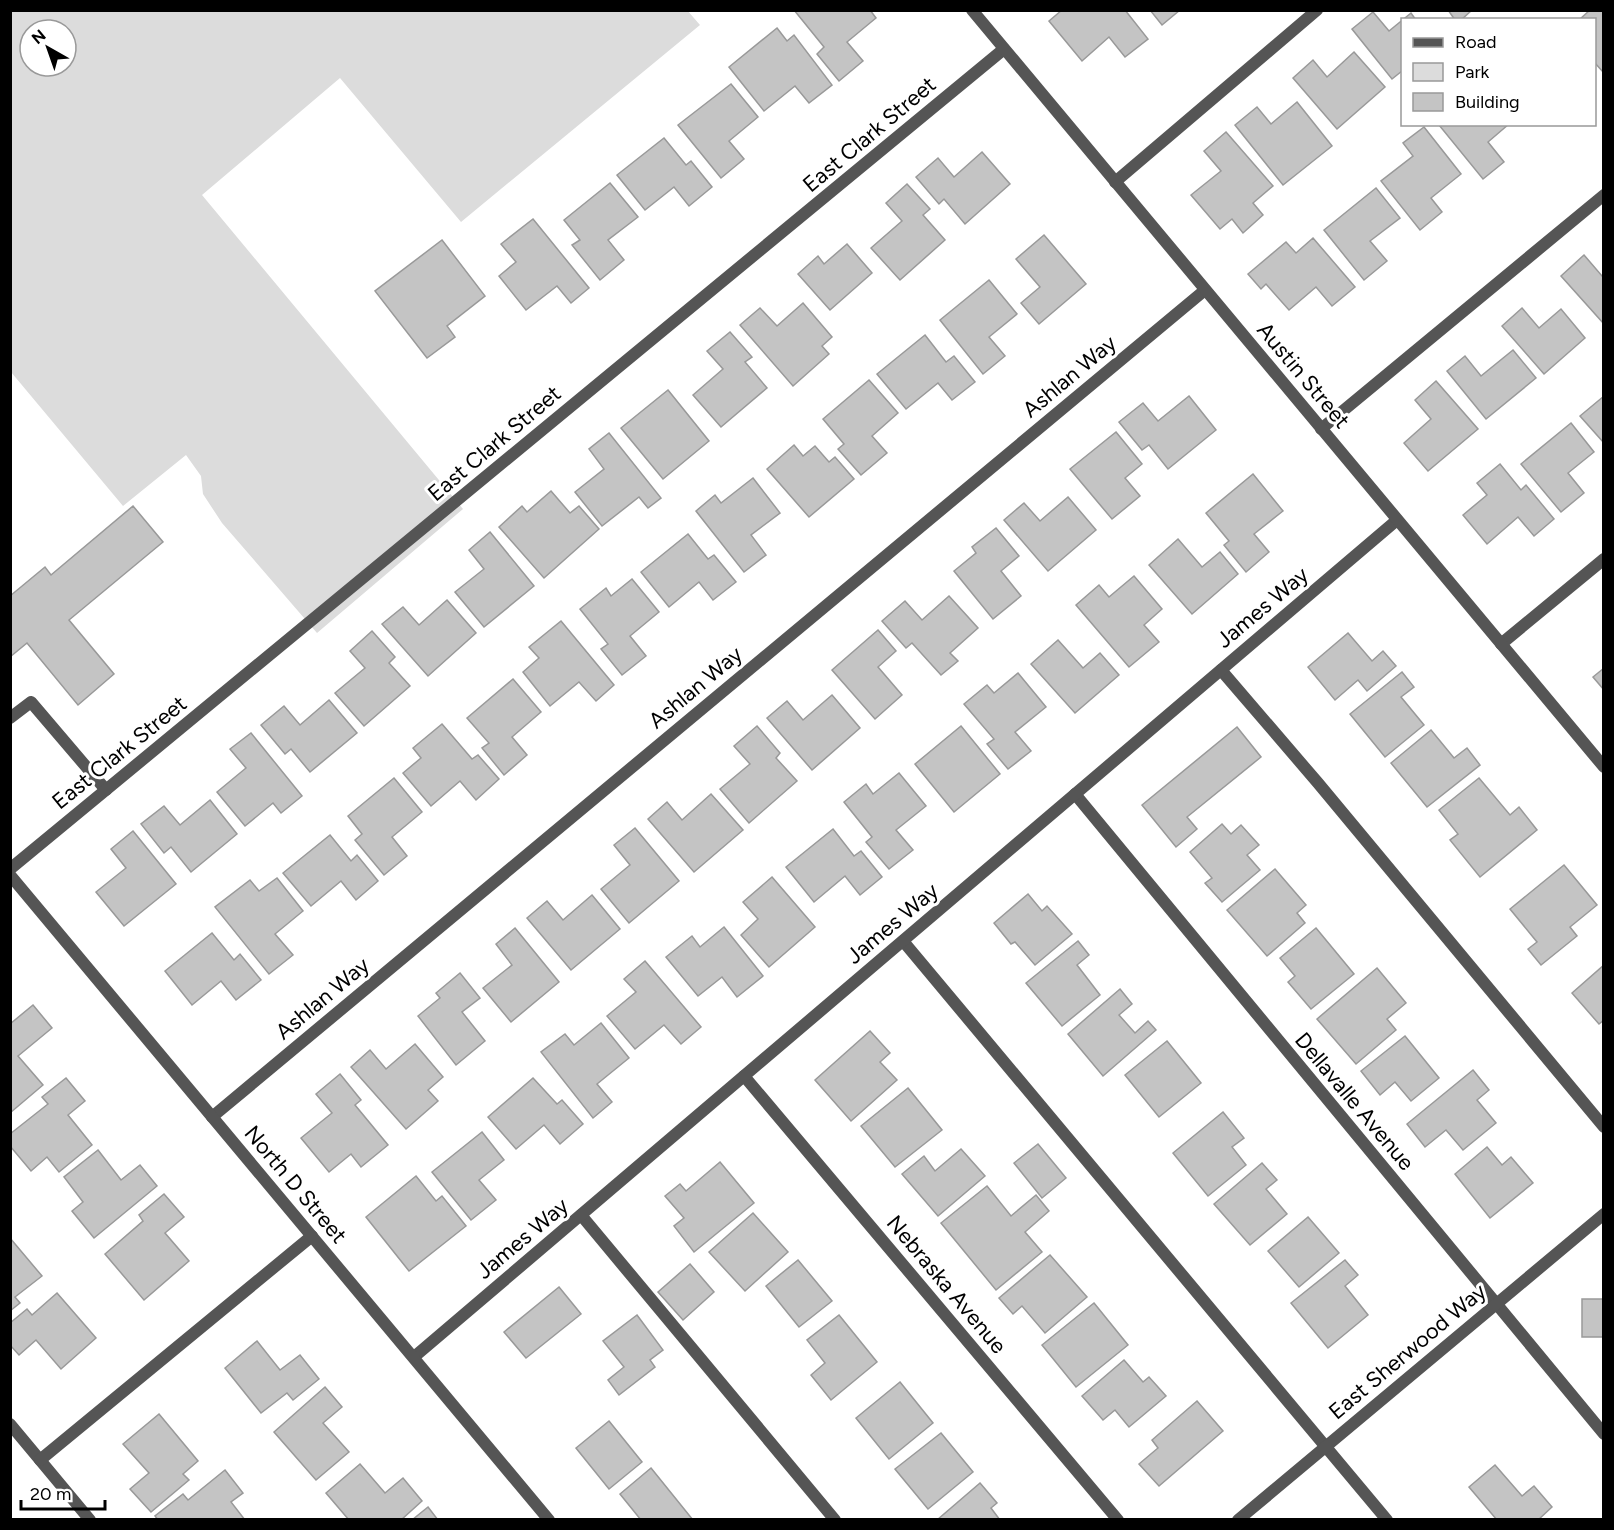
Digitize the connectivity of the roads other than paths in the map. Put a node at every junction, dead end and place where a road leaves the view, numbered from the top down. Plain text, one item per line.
1 (972, 10) edge
2 (1317, 10) edge
3 (1004, 49) junction
4 (1115, 182) junction
5 (1604, 195) edge
6 (1205, 290) junction
7 (1321, 429) junction
8 (1397, 520) junction
9 (1604, 559) edge
10 (1501, 644) junction
11 (1221, 670) junction
12 (10, 718) edge
13 (1604, 767) edge
14 (106, 790) junction
15 (1075, 794) junction
16 (10, 869) edge
17 (10, 875) edge
18 (903, 941) junction
19 (744, 1076) junction
20 (212, 1117) junction
21 (1604, 1126) edge
22 (1604, 1214) edge
23 (581, 1215) junction
24 (312, 1236) junction
25 (1496, 1304) junction
26 (414, 1358) junction
27 (10, 1424) edge
28 (1604, 1434) edge
29 (1325, 1446) junction
30 (40, 1460) junction
31 (90, 1520) edge
32 (549, 1520) edge
33 (836, 1520) edge
34 (1118, 1520) edge
35 (1238, 1520) edge
36 (1387, 1520) edge

1 - 3 street, Austin Street
2 - 4 street
3 - 4 street, Austin Street
3 - 14 street, East Clark Street
4 - 6 street, Austin Street
5 - 7 street
6 - 7 street, Austin Street
6 - 20 street, Ashlan Way
7 - 8 street, Austin Street
8 - 10 street, Austin Street
8 - 11 street, James Way
9 - 10 street
10 - 13 street, Austin Street
11 - 15 street, James Way
11 - 21 street
12 - 14 street
14 - 16 street, East Clark Street
15 - 18 street, James Way
15 - 25 street, Dellavalle Avenue
17 - 20 street, North D Street
18 - 19 street, James Way
18 - 29 street
19 - 23 street, James Way
19 - 34 street, Nebraska Avenue
20 - 24 street, North D Street
22 - 25 street, East Sherwood Way
23 - 26 street, James Way
23 - 33 street
24 - 26 street, North D Street
24 - 30 street
25 - 28 street, Dellavalle Avenue
25 - 29 street, East Sherwood Way
26 - 32 street, North D Street
27 - 30 street
29 - 35 street, East Sherwood Way
29 - 36 street
30 - 31 street

